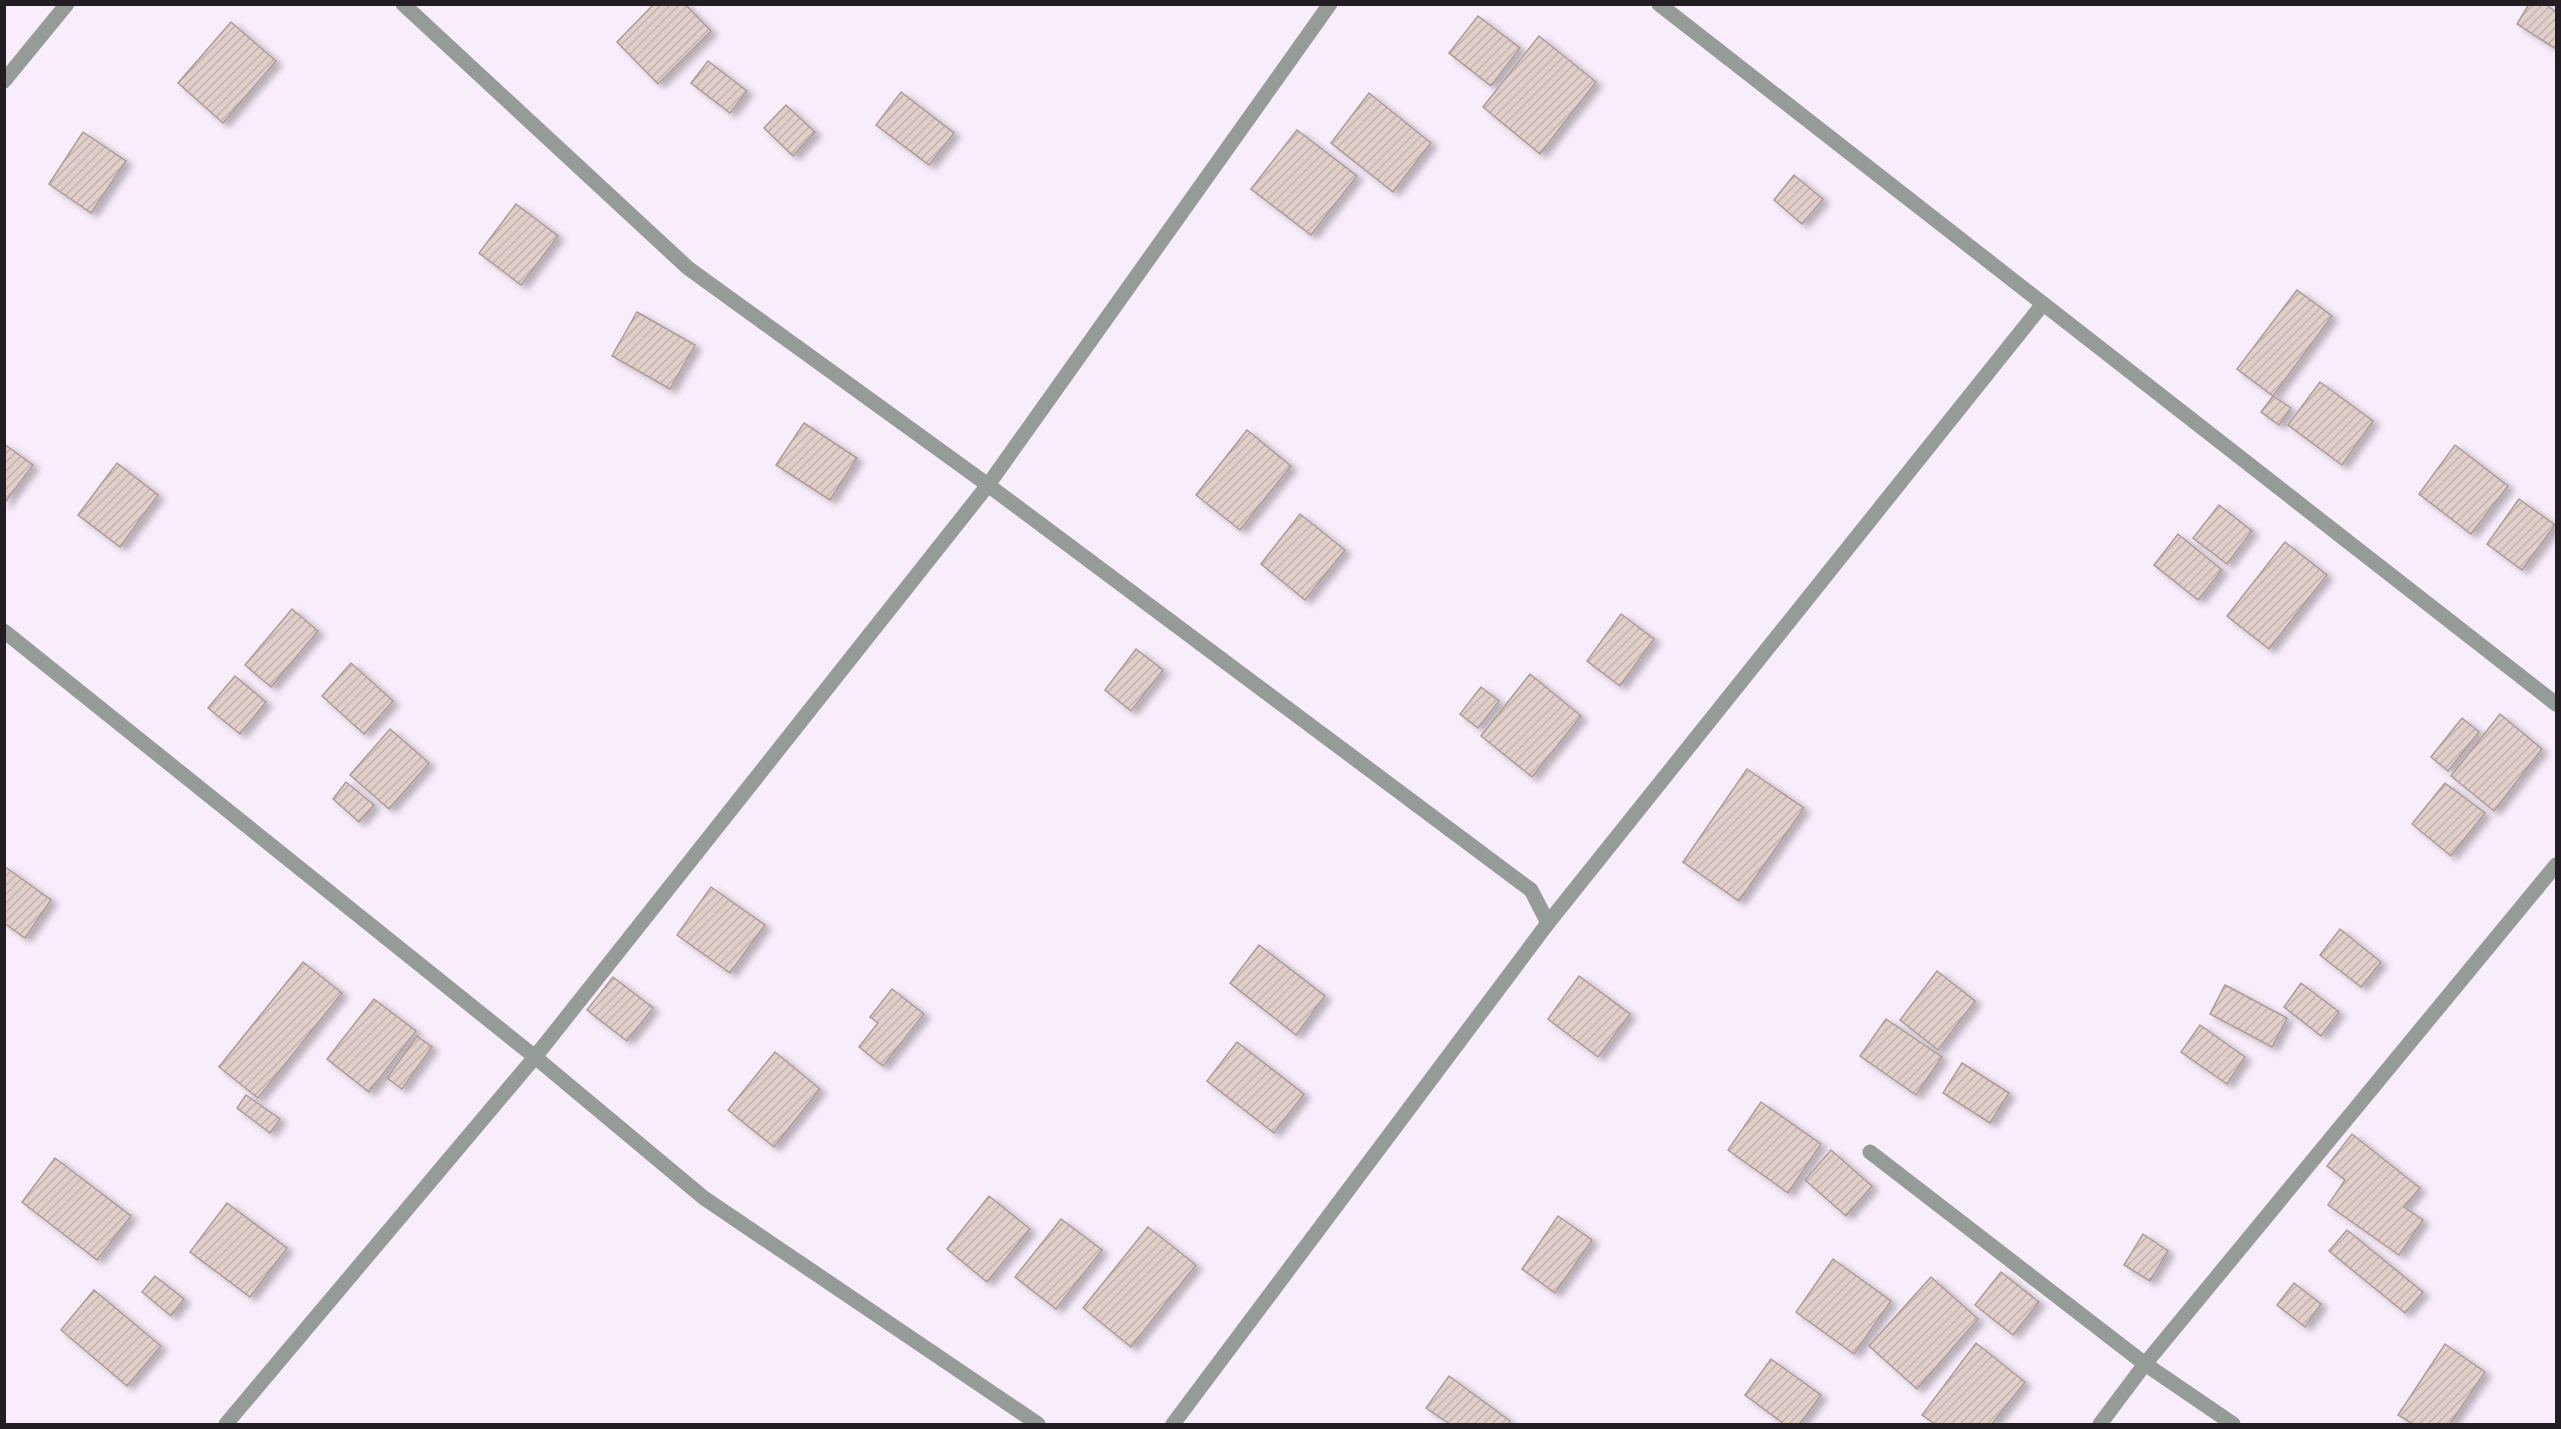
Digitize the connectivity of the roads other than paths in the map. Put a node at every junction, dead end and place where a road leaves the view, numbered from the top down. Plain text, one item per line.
1 (67, 4) edge
2 (403, 4) edge
3 (1330, 4) edge
4 (1659, 4) edge
5 (4, 81) edge
6 (2043, 304) junction
7 (988, 485) junction
8 (4, 631) edge
9 (2556, 704) edge
10 (2556, 865) edge
11 (1548, 923) junction
12 (535, 1057) junction
13 (1870, 1152) dead end
14 (2145, 1364) junction
15 (226, 1425) edge
16 (1038, 1425) edge
17 (1173, 1425) edge
18 (2100, 1425) edge
19 (2233, 1425) edge

1 - 5 street
2 - 7 street
3 - 7 street
4 - 6 street
6 - 9 street
6 - 11 street
7 - 11 street
7 - 12 street
8 - 12 street
10 - 14 street
11 - 17 street
12 - 15 street
12 - 16 street
13 - 14 street
14 - 18 street
14 - 19 street

